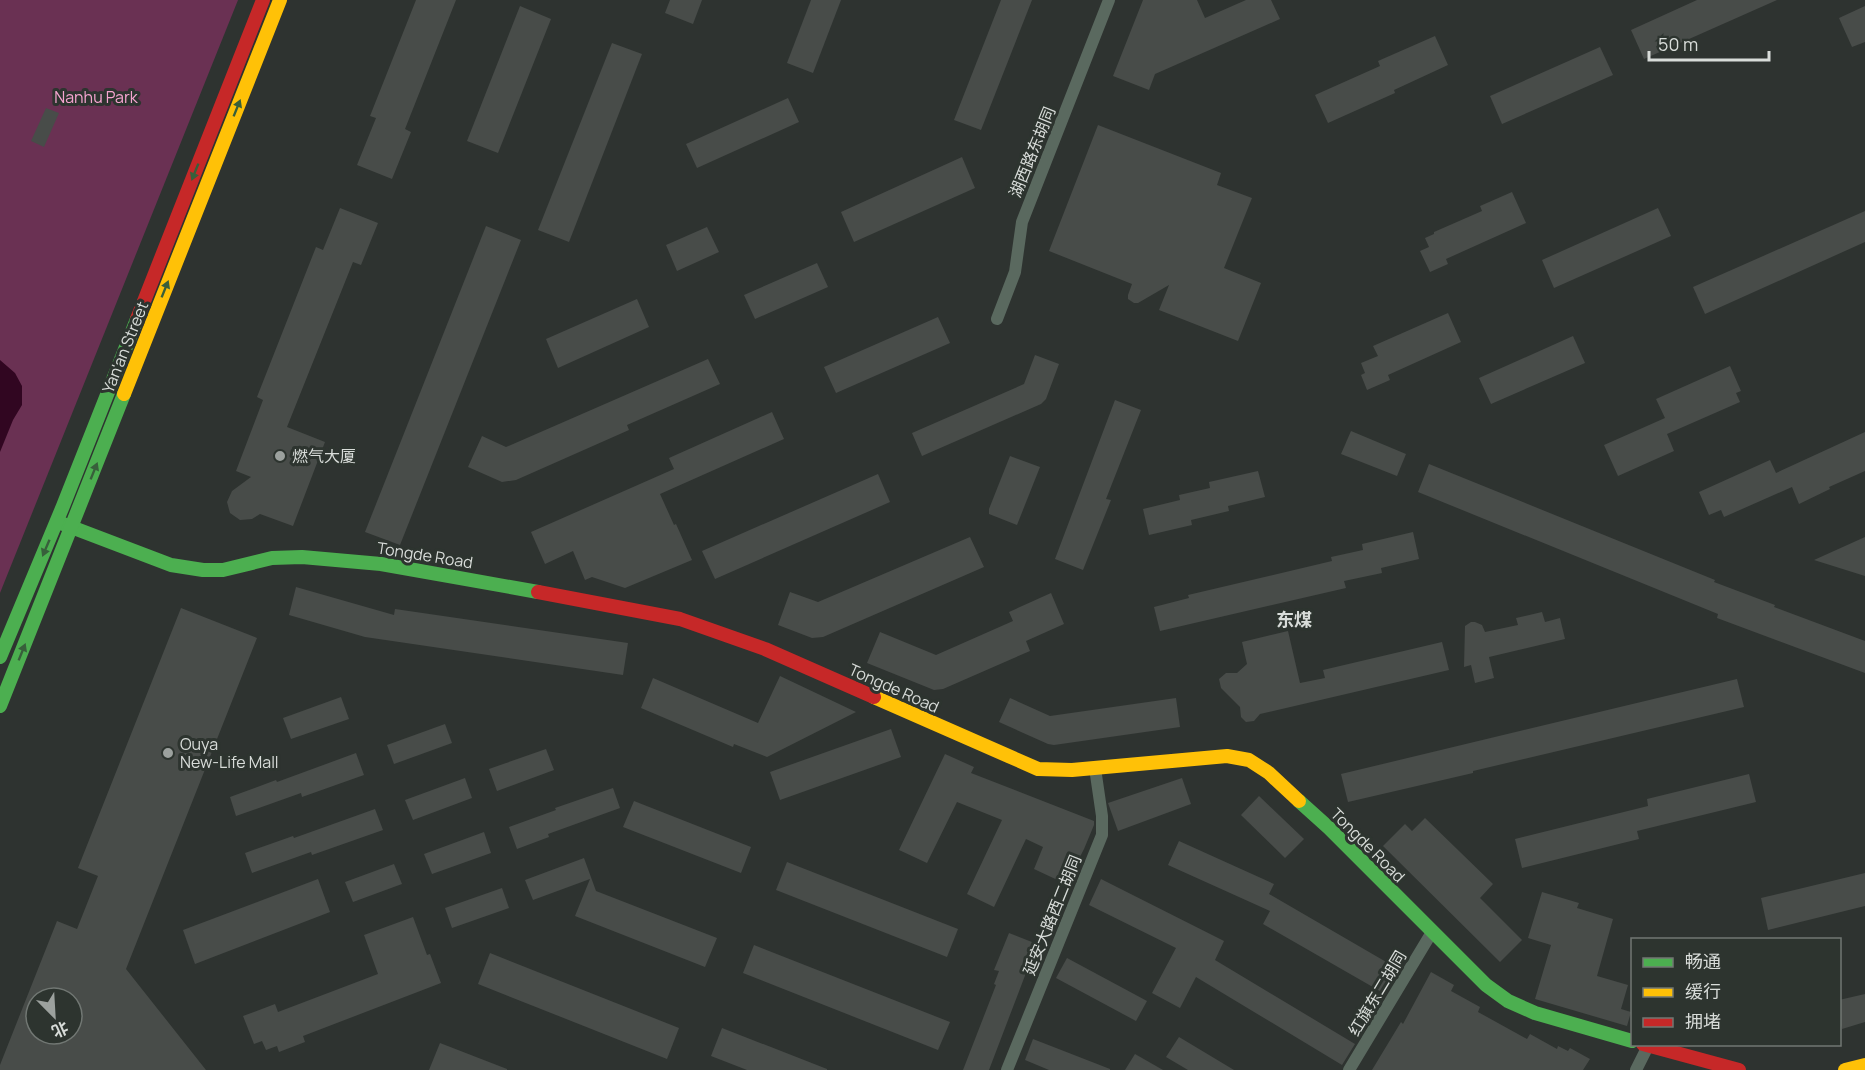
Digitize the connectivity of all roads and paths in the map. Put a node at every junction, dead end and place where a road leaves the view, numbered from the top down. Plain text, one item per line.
1 (263, 0) edge
2 (280, 0) edge
3 (1109, 0) edge
4 (997, 319) dead end
5 (57, 521) junction
6 (71, 527) junction
7 (0, 657) edge
8 (0, 706) edge
9 (1095, 768) junction
10 (1432, 932) junction
11 (1631, 1041) edge
12 (1645, 1046) edge
13 (1649, 1046) edge
14 (1865, 1065) edge
15 (1007, 1070) edge
16 (1349, 1070) edge
17 (1636, 1070) edge
18 (1739, 1070) edge
19 (1845, 1070) edge

1 -> 5 street, Yan'an Street
6 -> 2 street, Yan'an Street
3 - 4 street, 湖西路东胡同
5 - 6 street, Tongde Road
5 -> 7 street, Yan'an Street
8 -> 6 street, Yan'an Street
6 - 9 street, Tongde Road
9 - 10 street, Tongde Road
9 - 15 street, 延安大路西二胡同
10 - 11 street, Tongde Road
10 - 16 street, 红旗东二胡同
12 - 17 street
13 - 18 street
14 - 19 street

